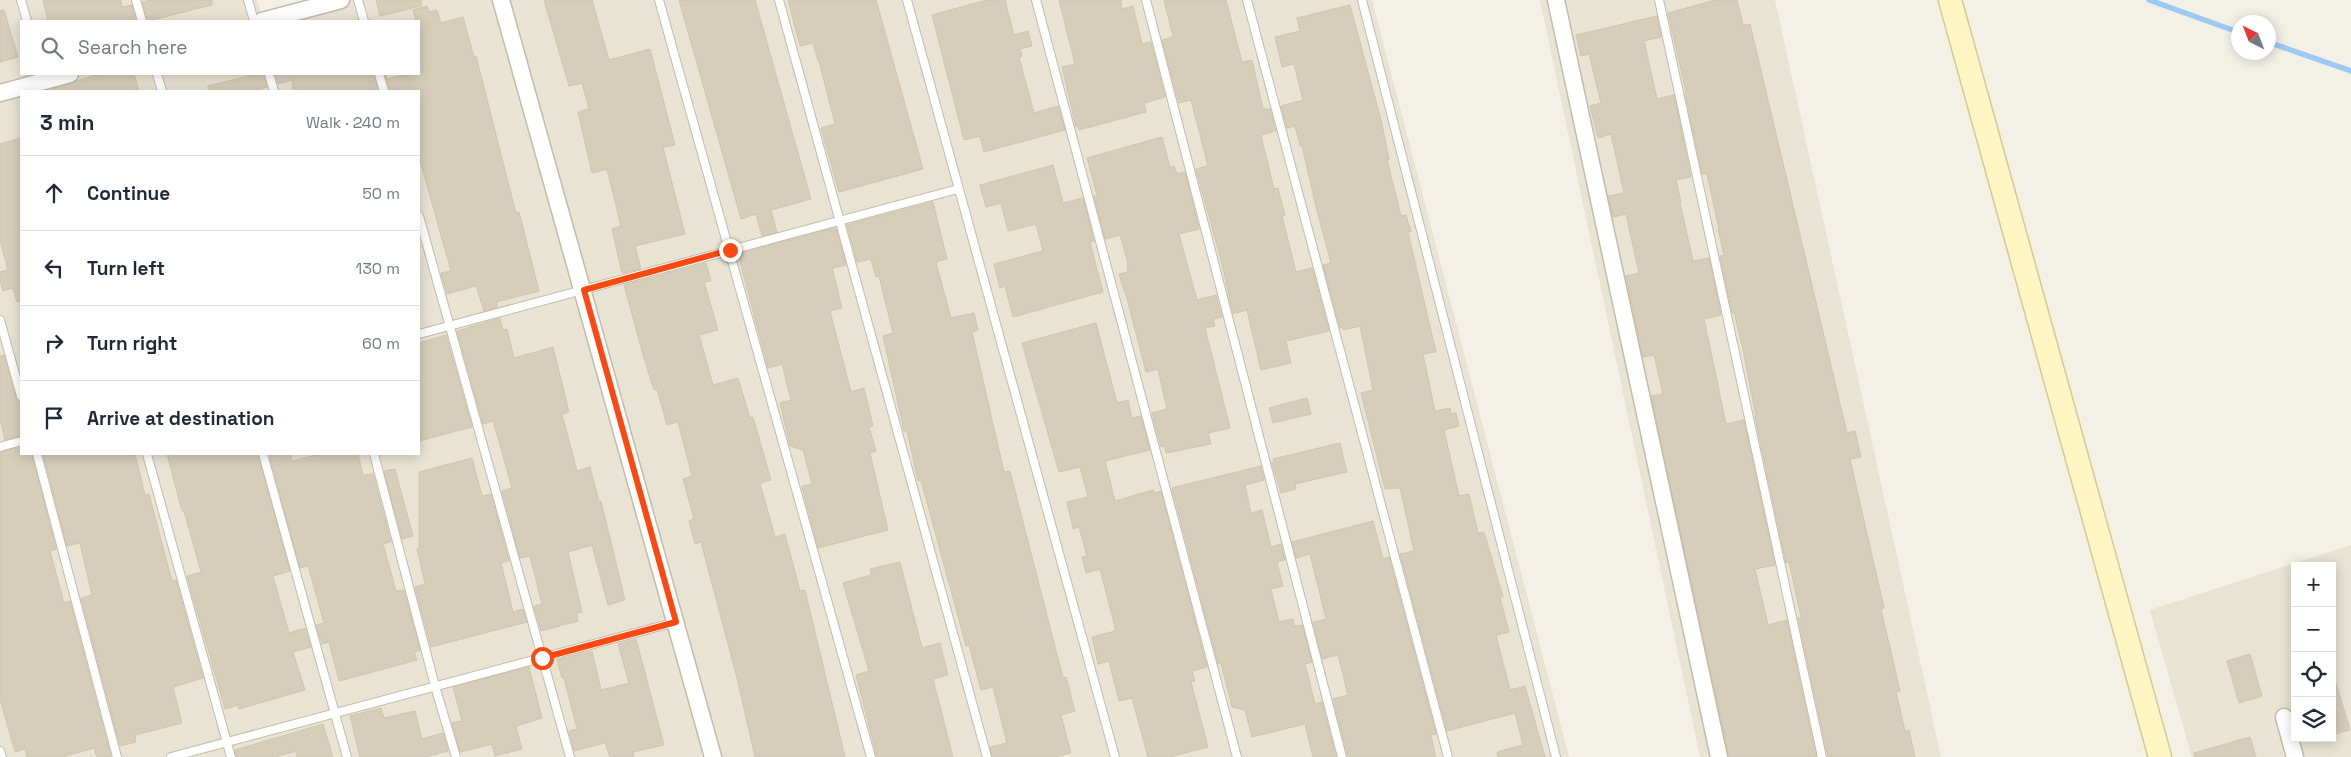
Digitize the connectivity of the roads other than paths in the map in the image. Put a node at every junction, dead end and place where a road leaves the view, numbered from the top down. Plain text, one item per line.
1 (21, 0) edge
2 (136, 0) edge
3 (248, 0) edge
4 (341, 0) edge
5 (358, 0) edge
6 (501, 0) edge
7 (659, 0) edge
8 (779, 0) edge
9 (907, 0) edge
10 (1036, 0) edge
11 (1146, 0) edge
12 (1247, 0) edge
13 (1362, 0) edge
14 (1556, 0) edge
15 (1659, 0) edge
16 (1950, 0) edge
17 (27, 20) edge
18 (142, 20) edge
19 (254, 20) edge
20 (266, 20) edge
21 (364, 20) edge
22 (67, 75) edge
23 (157, 75) edge
24 (269, 75) edge
25 (379, 75) edge
26 (45, 82) edge
27 (162, 90) edge
28 (274, 90) edge
29 (384, 90) edge
30 (0, 93) edge
31 (958, 188) junction
32 (420, 220) edge
33 (841, 220) junction
34 (730, 250) junction
35 (584, 290) junction
36 (0, 320) edge
37 (449, 325) junction
38 (420, 334) edge
39 (20, 392) edge
40 (20, 441) edge
41 (0, 447) edge
42 (37, 455) edge
43 (147, 455) edge
44 (263, 455) edge
45 (374, 455) edge
46 (676, 622) junction
47 (542, 658) junction
48 (435, 686) junction
49 (334, 713) junction
50 (2284, 717) dead end
51 (227, 742) junction
52 (0, 751) edge
53 (2, 757) edge
54 (117, 757) edge
55 (171, 757) edge
56 (231, 757) edge
57 (347, 757) edge
58 (456, 757) edge
59 (570, 757) edge
60 (713, 757) edge
61 (871, 757) edge
62 (987, 757) edge
63 (1115, 757) edge
64 (1237, 757) edge
65 (1342, 757) edge
66 (1448, 757) edge
67 (1556, 757) edge
68 (1719, 757) edge
69 (1822, 757) edge
70 (2160, 757) edge
71 (2295, 757) edge

1 - 17 lane
2 - 18 lane
3 - 19 lane
4 - 20 street
5 - 21 lane
6 - 35 street
7 - 34 lane
8 - 33 lane
9 - 31 lane
10 - 64 lane
11 - 65 lane
12 - 66 lane
13 - 67 lane
14 - 68 street
15 - 69 lane
16 - 70 street
22 - 26 street
23 - 27 lane
24 - 28 lane
25 - 29 lane
26 - 30 street
31 - 33 lane
31 - 63 lane
32 - 37 lane
33 - 34 lane
33 - 62 lane
34 - 35 lane
34 - 61 lane
35 - 37 lane
35 - 46 street
36 - 39 lane
37 - 38 lane
37 - 47 lane
40 - 41 lane
42 - 54 lane
43 - 51 lane
44 - 49 lane
45 - 48 lane
46 - 47 lane
46 - 60 street
47 - 48 lane
47 - 59 lane
48 - 49 lane
48 - 58 lane
49 - 51 lane
49 - 57 lane
50 - 71 street
51 - 55 lane
51 - 56 lane
52 - 53 lane

